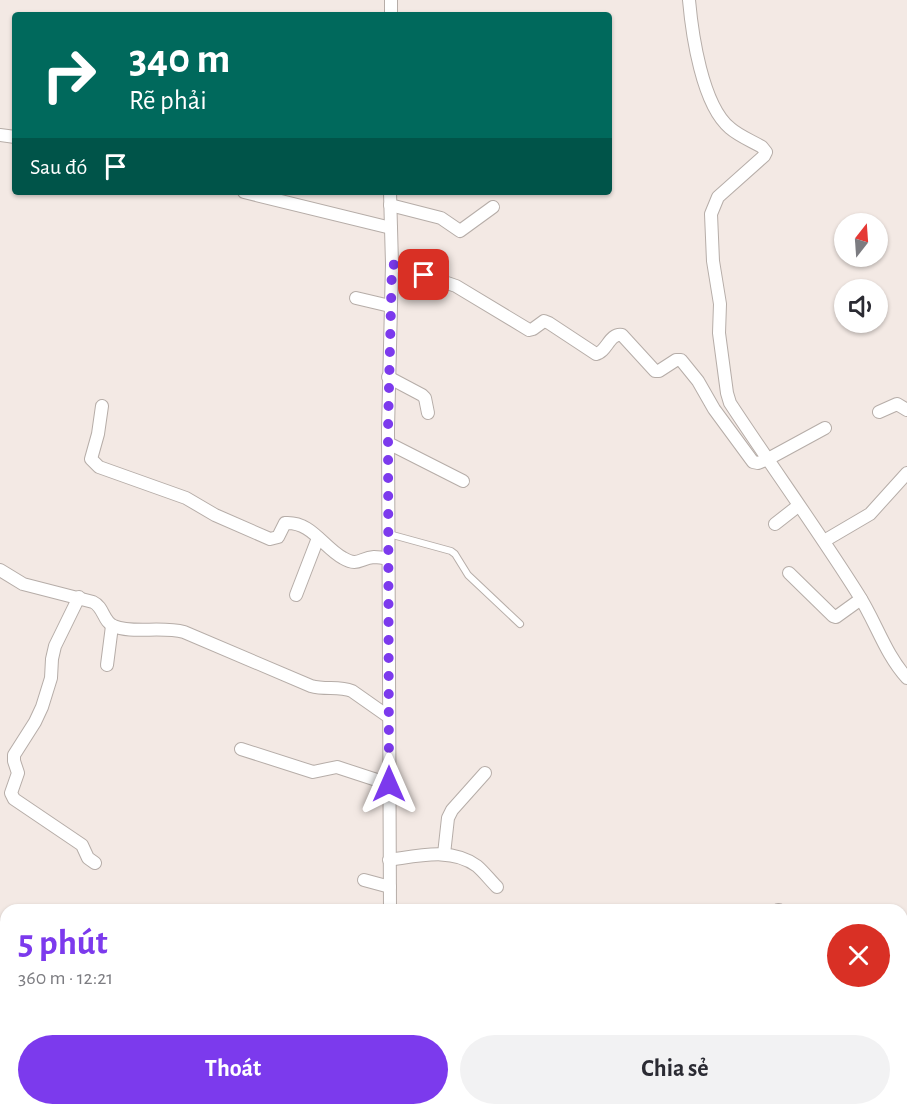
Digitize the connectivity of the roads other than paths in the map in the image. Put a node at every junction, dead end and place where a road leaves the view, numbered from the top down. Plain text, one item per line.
1 (690, 0) edge
2 (256, 195) edge
3 (390, 198) edge
4 (493, 207) dead end
5 (391, 228) junction
6 (392, 264) junction
7 (356, 298) dead end
8 (390, 306) junction
9 (388, 377) junction
10 (102, 406) dead end
11 (907, 410) edge
12 (428, 412) dead end
13 (879, 412) dead end
14 (825, 428) dead end
15 (388, 443) junction
16 (763, 461) junction
17 (907, 473) edge
18 (463, 481) dead end
19 (796, 508) junction
20 (775, 524) dead end
21 (388, 534) junction
22 (318, 538) junction
23 (824, 541) junction
24 (388, 559) junction
25 (0, 570) edge
26 (789, 573) dead end
27 (296, 595) dead end
28 (79, 597) junction
29 (861, 599) junction
30 (520, 624) dead end
31 (112, 626) junction
32 (107, 665) dead end
33 (907, 678) edge
34 (389, 717) junction
35 (242, 749) dead end
36 (485, 773) dead end
37 (389, 784) junction
38 (444, 854) junction
39 (390, 860) junction
40 (95, 863) dead end
41 (364, 880) dead end
42 (390, 887) junction
43 (497, 887) dead end
44 (390, 904) edge

1 - 16 street
2 - 5 street
3 - 4 street
3 - 5 street
5 - 6 street
6 - 8 street
6 - 16 street
7 - 8 street
8 - 9 street
9 - 12 street
9 - 15 street
10 - 22 street
11 - 13 street
14 - 16 street
15 - 18 street
15 - 21 street
16 - 19 street
17 - 23 street
19 - 20 street
19 - 23 street
21 - 24 street
21 - 30 lane
22 - 24 street
22 - 27 street
23 - 29 street
24 - 34 street
25 - 28 street
26 - 29 street
28 - 31 street
28 - 40 street
29 - 33 street
31 - 32 street
31 - 34 street
34 - 37 street
35 - 37 street
36 - 38 street
37 - 39 street
38 - 39 street
38 - 43 street
39 - 42 street
41 - 42 street
42 - 44 street

